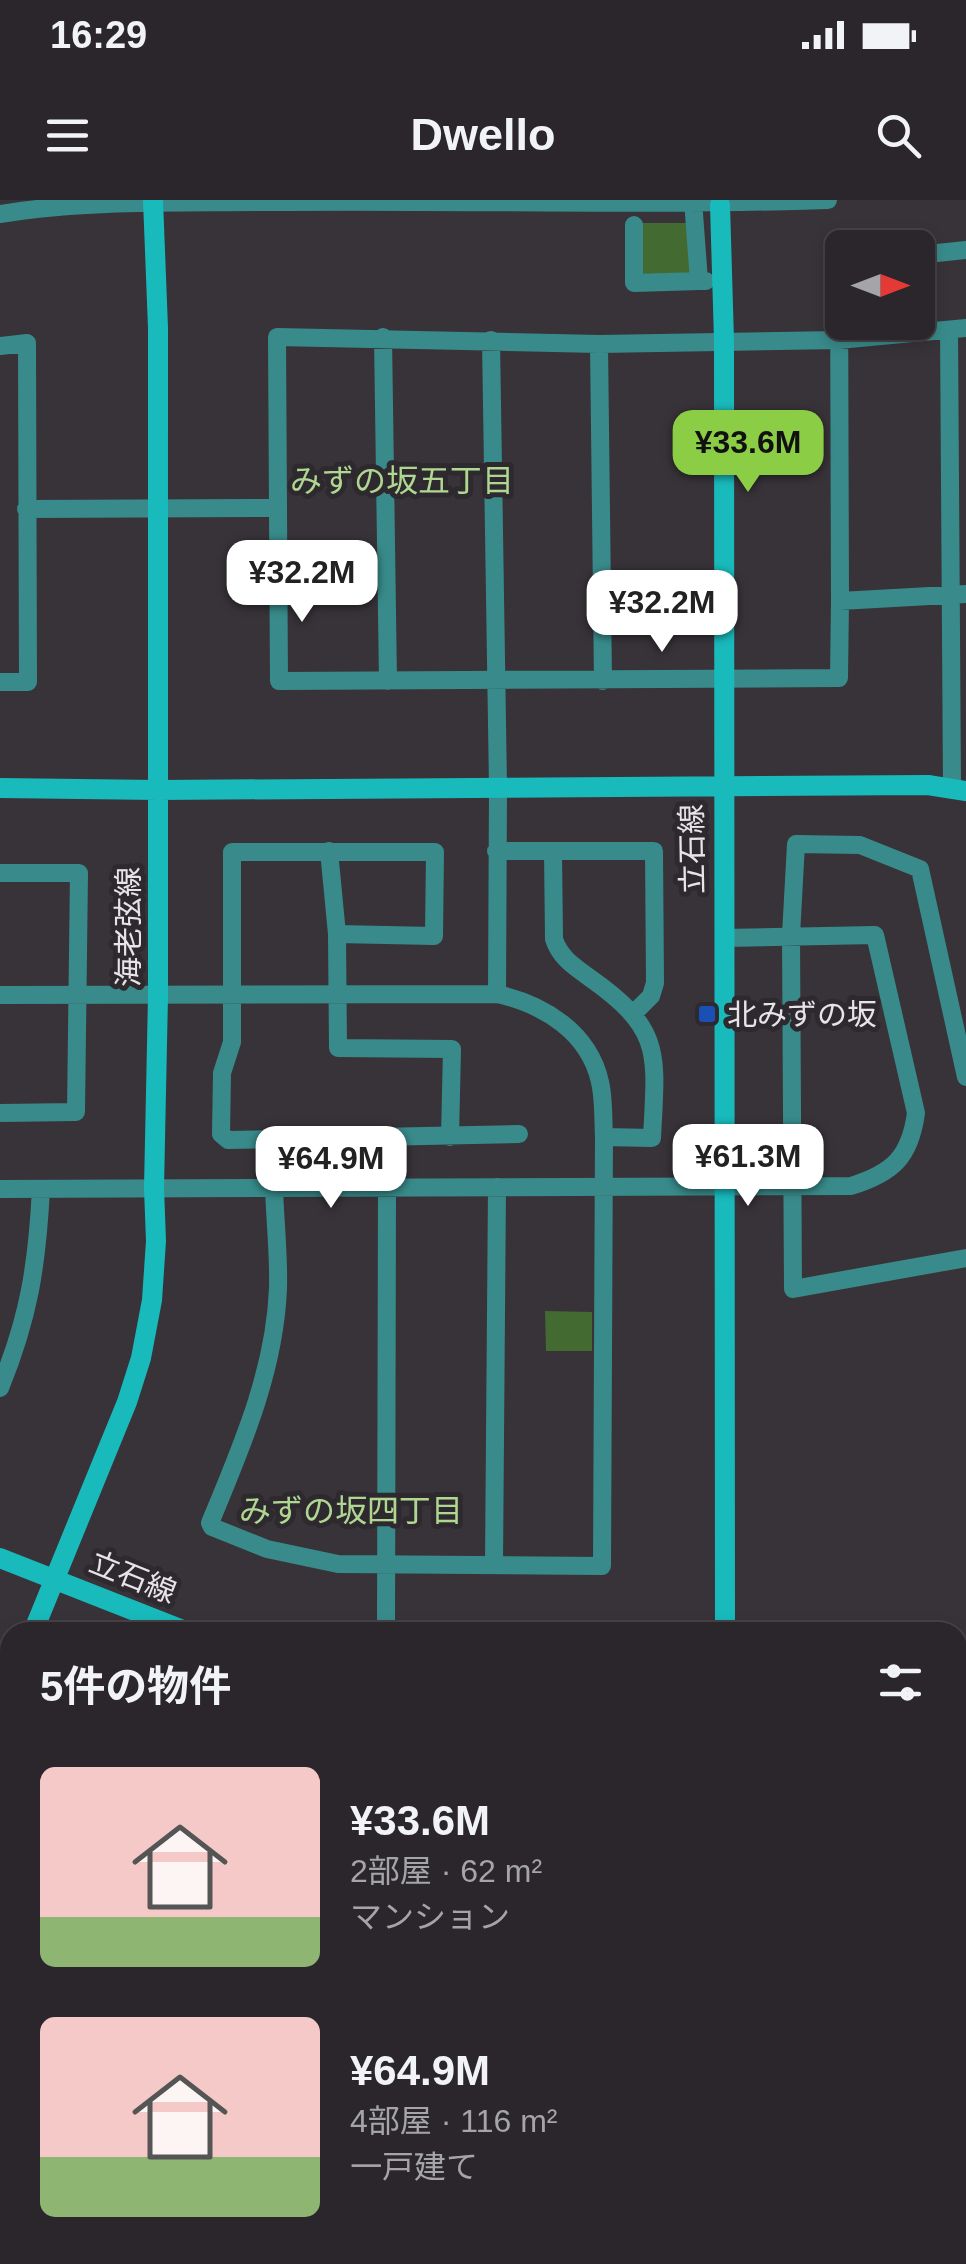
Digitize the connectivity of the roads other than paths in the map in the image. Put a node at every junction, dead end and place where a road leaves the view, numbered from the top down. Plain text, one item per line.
1 (693, 200) edge
2 (828, 200) edge
3 (153, 202) edge
4 (720, 204) junction
5 (0, 214) edge
6 (634, 226) dead end
7 (966, 250) edge
8 (935, 253) edge
9 (958, 329) edge
10 (383, 337) junction
11 (491, 340) junction
12 (724, 340) junction
13 (825, 340) edge
14 (839, 340) edge
15 (600, 344) junction
16 (0, 346) edge
17 (158, 508) junction
18 (278, 508) junction
19 (26, 510) junction
20 (958, 595) edge
21 (840, 601) junction
22 (723, 677) junction
23 (388, 681) junction
24 (603, 681) junction
25 (0, 682) edge
26 (495, 682) junction
27 (722, 786) junction
28 (498, 787) junction
29 (0, 788) edge
30 (959, 788) edge
31 (158, 790) junction
32 (496, 850) junction
33 (329, 851) junction
34 (553, 852) junction
35 (0, 872) edge
36 (337, 934) junction
37 (792, 935) junction
38 (724, 938) junction
39 (230, 994) junction
40 (338, 994) junction
41 (497, 994) junction
42 (0, 995) edge
43 (77, 995) junction
44 (158, 996) junction
45 (634, 1013) junction
46 (966, 1077) edge
47 (0, 1113) edge
48 (519, 1134) dead end
49 (450, 1138) junction
50 (604, 1138) junction
51 (387, 1187) junction
52 (497, 1187) junction
53 (602, 1187) junction
54 (723, 1187) junction
55 (794, 1187) junction
56 (154, 1188) junction
57 (274, 1188) junction
58 (41, 1189) junction
59 (0, 1190) edge
60 (966, 1258) edge
61 (0, 1388) edge
62 (0, 1558) edge
63 (494, 1564) junction
64 (386, 1566) junction
65 (55, 1578) junction
66 (36, 1622) edge
67 (163, 1622) edge
68 (386, 1622) edge
69 (725, 1622) edge

1 - 6 street
2 - 4 street
3 - 4 street
3 - 5 street
3 - 17 street, 海老弦線
4 - 12 street
7 - 8 street
9 - 20 street
10 - 11 street
10 - 18 street
10 - 23 street
11 - 15 street
11 - 26 street
12 - 13 street
12 - 15 street
12 - 22 street
14 - 21 street
15 - 24 street
16 - 19 street
17 - 18 street
17 - 19 street
17 - 31 street, 海老弦線
18 - 23 street
19 - 25 street
20 - 21 street
20 - 30 street
21 - 22 street
22 - 24 street
22 - 27 street
23 - 26 street
24 - 26 street
26 - 28 street
27 - 28 street, 立石線
27 - 30 street
27 - 38 street, 立石線
28 - 31 street, 立石線
28 - 32 street
29 - 31 street, 立石線
31 - 44 street, 海老弦線
32 - 34 street
32 - 41 street
33 - 36 street
33 - 36 street
33 - 39 street
34 - 45 street
34 - 45 street
35 - 43 street
36 - 40 street
37 - 38 street
37 - 46 street
37 - 55 street
37 - 55 street
38 - 54 street, 立石線
39 - 40 street
39 - 44 street
39 - 49 street
40 - 41 street
40 - 49 street
41 - 50 street
42 - 43 street
43 - 44 street
43 - 47 street
44 - 56 street, 海老弦線
45 - 50 street
48 - 49 street
50 - 53 street
51 - 52 street
51 - 57 street
51 - 64 street
52 - 53 street
52 - 63 street
53 - 54 street
53 - 63 street
54 - 55 street
54 - 69 street, 立石線
55 - 60 street
56 - 57 street
56 - 58 street
56 - 65 street, 海老弦線
57 - 64 street
58 - 59 street
58 - 61 street
62 - 65 street, 立石線
63 - 64 street
64 - 68 street
65 - 66 street, 海老弦線
65 - 67 street, 立石線

